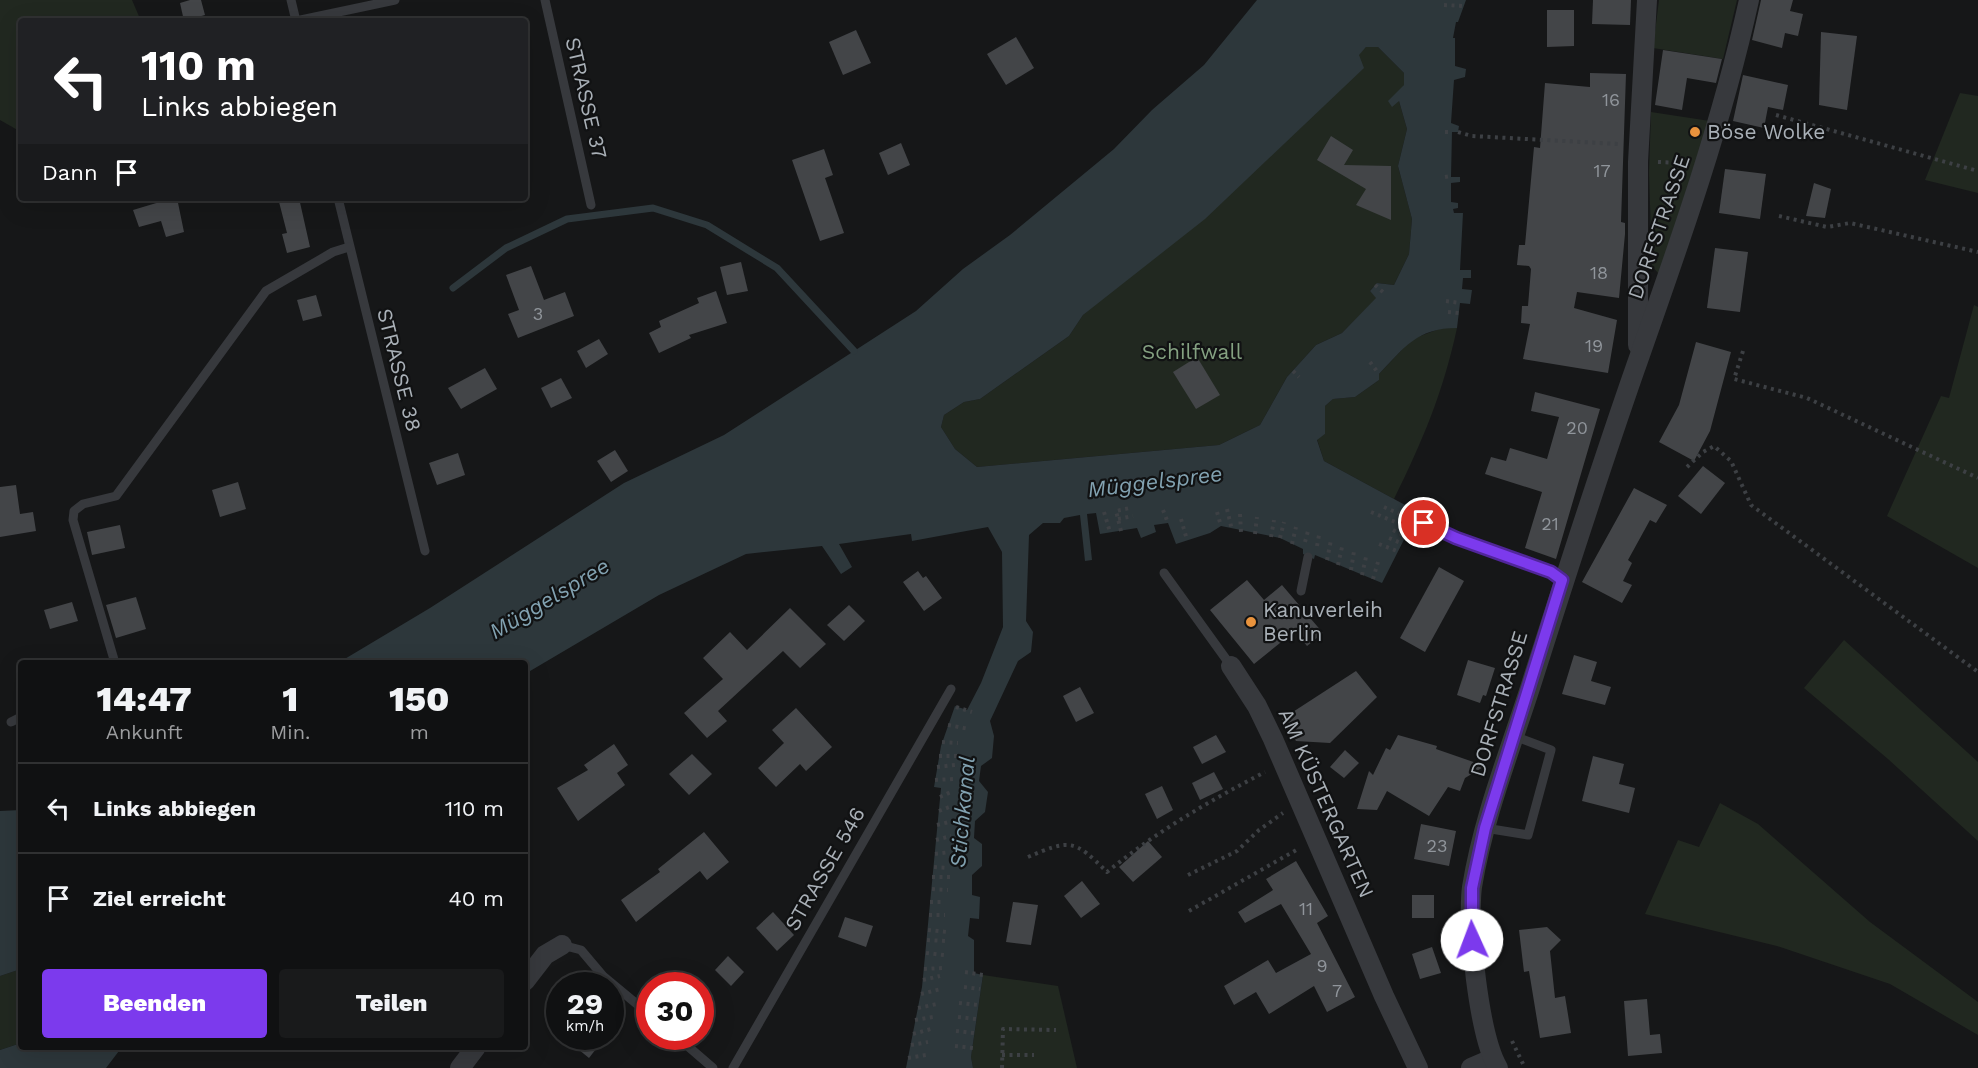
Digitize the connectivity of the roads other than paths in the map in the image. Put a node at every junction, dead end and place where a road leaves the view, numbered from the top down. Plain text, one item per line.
1 (291, 0) edge
2 (395, 0) edge
3 (545, 0) edge
4 (1647, 0) edge
5 (1749, 0) edge
6 (295, 18) edge
7 (310, 18) edge
8 (339, 201) edge
9 (591, 204) dead end
10 (349, 247) junction
11 (1637, 363) junction
12 (1419, 522) road end
13 (425, 551) dead end
14 (1308, 556) dead end
15 (1164, 573) dead end
16 (1562, 580) junction
17 (1301, 591) dead end
18 (114, 660) edge
19 (1231, 666) joint
20 (951, 688) dead end
21 (18, 718) edge
22 (11, 722) dead end
23 (1514, 736) junction
24 (1485, 828) junction
25 (562, 945) joint
26 (528, 977) edge
27 (636, 1003) edge
28 (474, 1050) edge
29 (692, 1050) edge
30 (1495, 1063) edge
31 (460, 1068) edge
32 (713, 1068) edge
33 (733, 1068) edge
34 (1418, 1068) edge
35 (1472, 1068) edge

1 - 6 lane
2 - 7 lane
3 - 9 lane, STRASSE 37
4 - 11 street, DORFSTRASSE
5 - 11 street, DORFSTRASSE
8 - 10 lane, STRASSE 38
10 - 13 lane, STRASSE 38
10 - 18 lane
11 - 16 street, DORFSTRASSE
12 - 16 lane
14 - 17 lane
15 - 19 lane, AM KÜSTERGARTEN
16 - 23 street, DORFSTRASSE
19 - 34 street, AM KÜSTERGARTEN
20 - 33 lane, STRASSE 546
21 - 22 lane
23 - 24 street, DORFSTRASSE
23 - 24 lane
24 - 30 street, DORFSTRASSE
25 - 26 street
25 - 27 lane
28 - 31 street
29 - 32 lane
30 - 35 street

